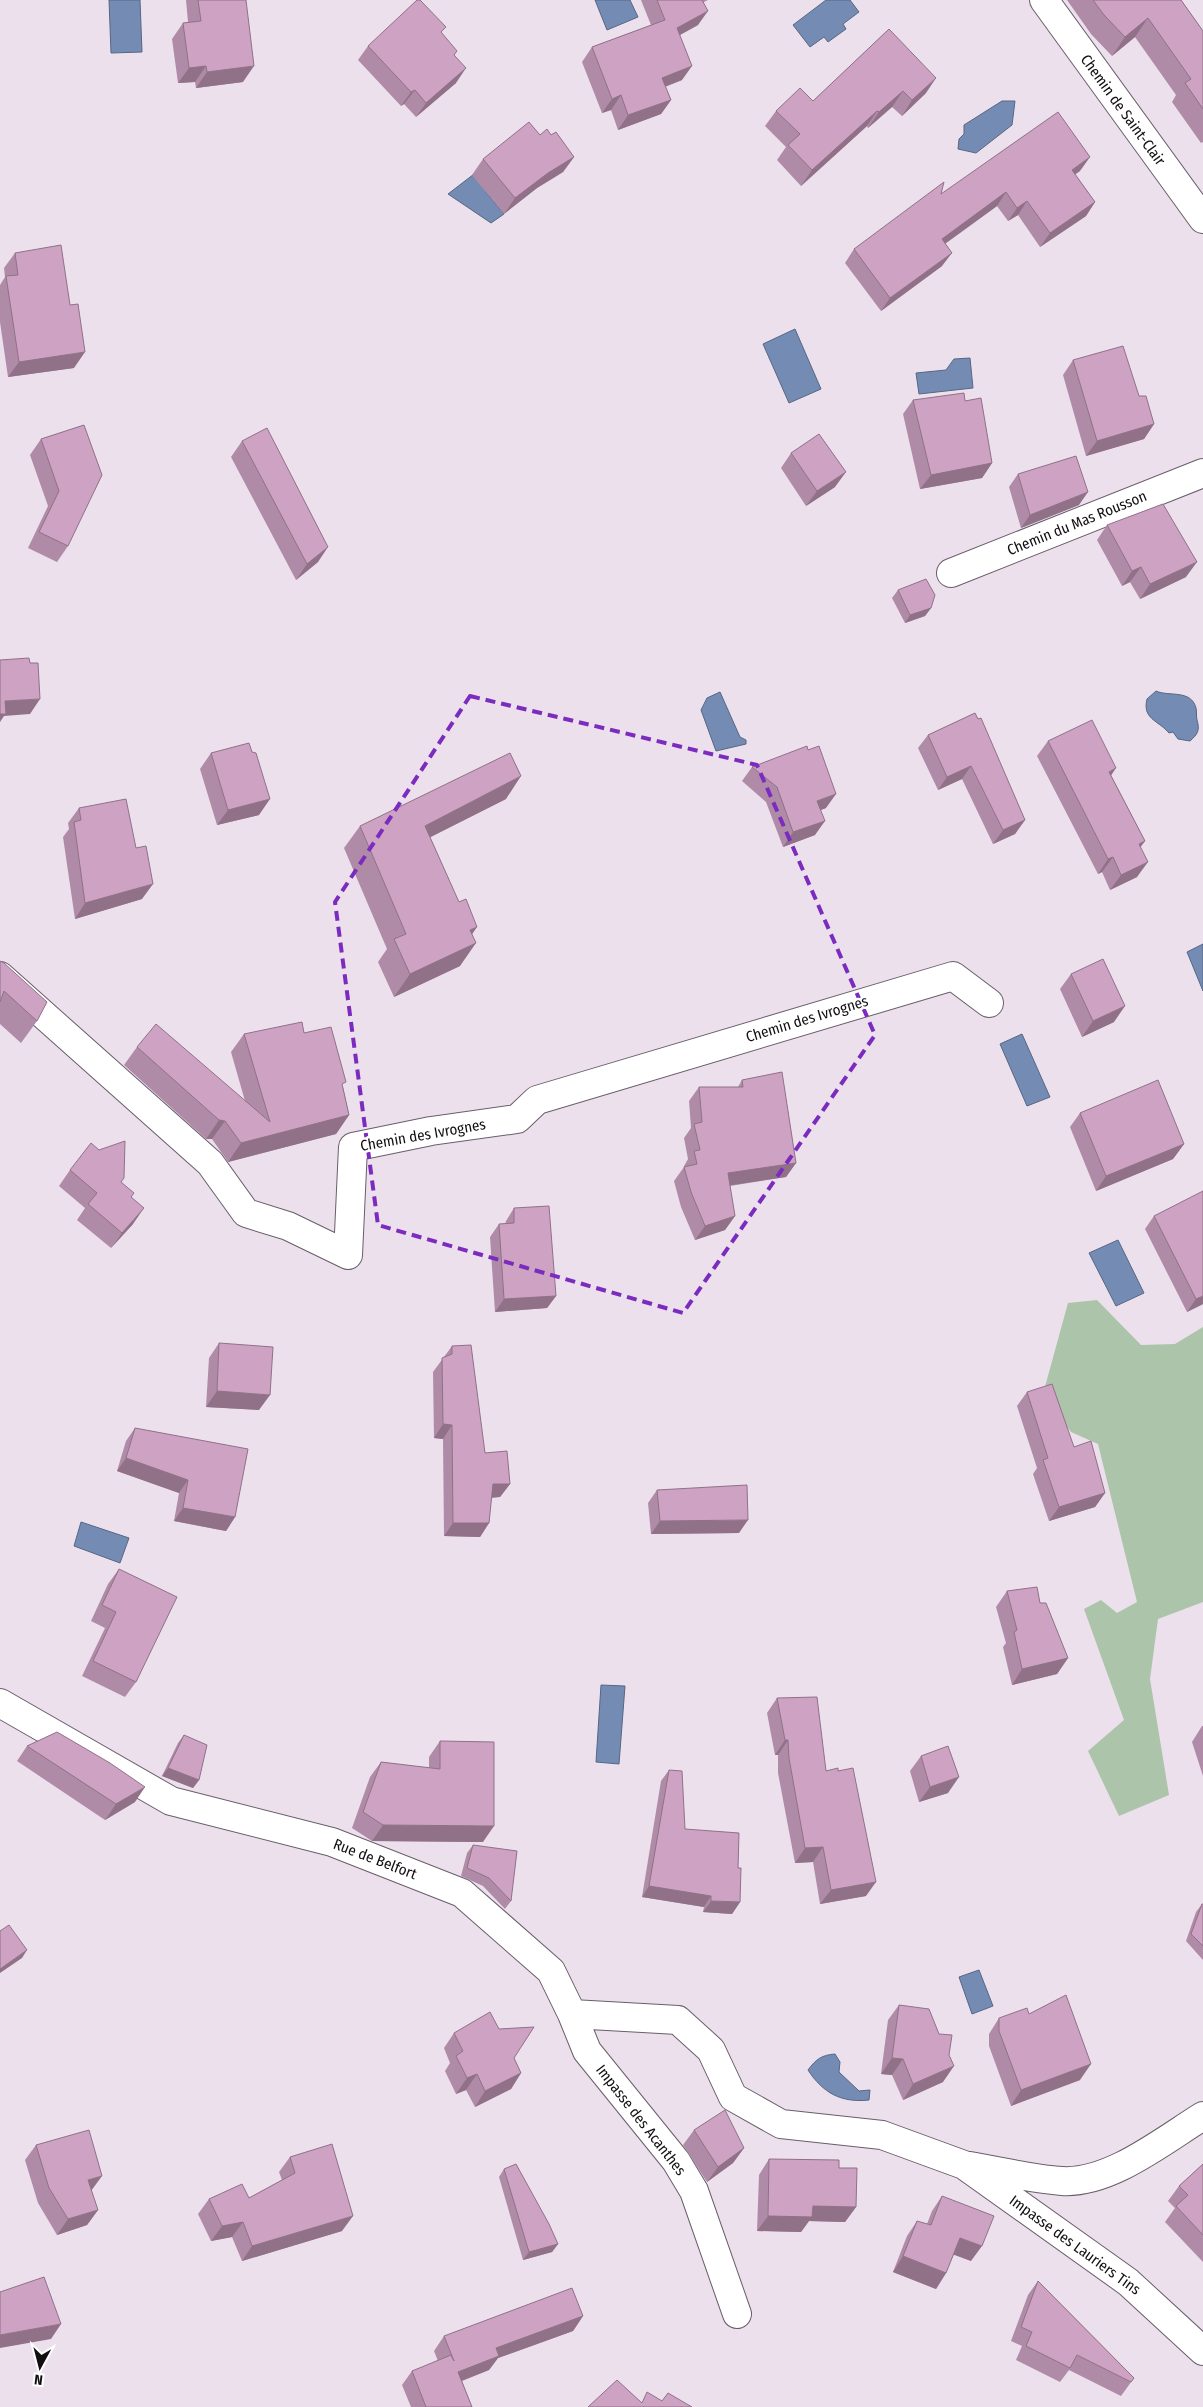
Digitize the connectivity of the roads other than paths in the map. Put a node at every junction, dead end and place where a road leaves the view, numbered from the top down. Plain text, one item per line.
1 (1044, 0) edge
2 (1203, 219) edge
3 (1203, 473) edge
4 (951, 573) dead end
5 (0, 976) edge
6 (989, 1003) dead end
7 (0, 1704) edge
8 (572, 2014) junction
9 (1203, 2116) edge
10 (964, 2165) junction
11 (737, 2314) dead end
12 (1203, 2351) edge

1 - 2 street, Chemin de Saint-Clair
3 - 4 street, Chemin du Mas Rousson
5 - 6 street, Chemin des Ivrognes
7 - 8 street, Rue de Belfort
8 - 10 street, Impasse des Lauriers Tins
8 - 11 street, Impasse des Acanthes
9 - 10 street, Impasse des Lauriers Tins
10 - 12 street, Impasse des Lauriers Tins

